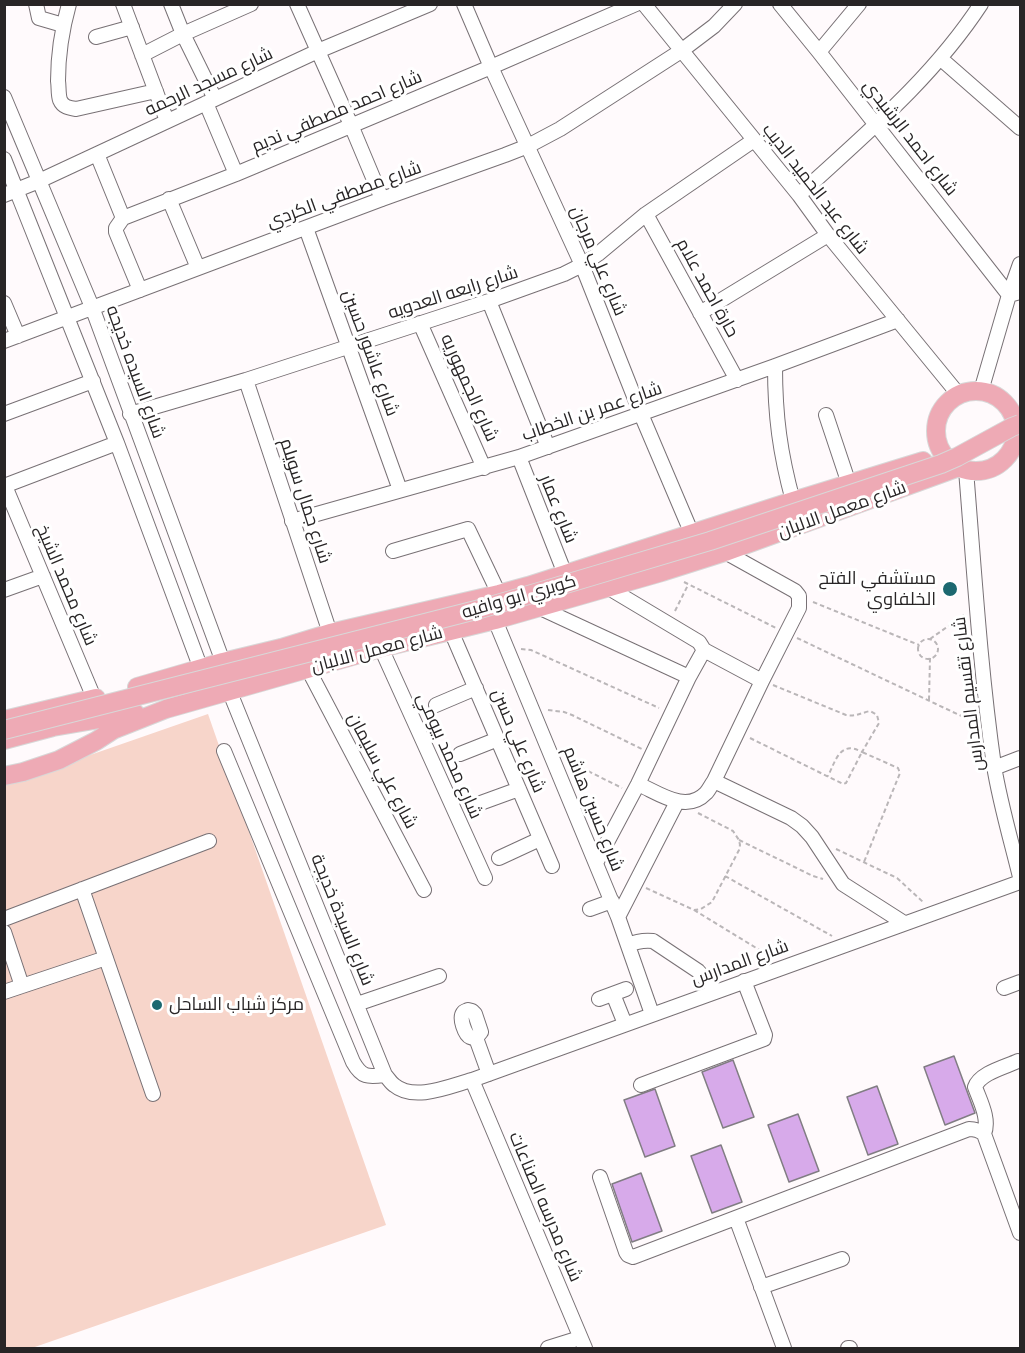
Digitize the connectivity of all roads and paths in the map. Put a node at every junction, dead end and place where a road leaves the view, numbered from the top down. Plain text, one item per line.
1 (36, 4) edge
2 (69, 4) edge
3 (123, 4) edge
4 (171, 4) edge
5 (251, 4) edge
6 (297, 4) edge
7 (430, 4) edge
8 (464, 4) edge
9 (636, 4) edge
10 (644, 4) edge
11 (735, 4) edge
12 (780, 4) edge
13 (859, 4) edge
14 (981, 4) edge
15 (63, 26) junction
16 (132, 27) junction
17 (183, 34) junction
18 (96, 37) dead end
19 (318, 51) junction
20 (681, 51) junction
21 (819, 52) junction
22 (142, 55) junction
23 (940, 58) junction
24 (491, 67) junction
25 (156, 92) junction
26 (4, 97) edge
27 (210, 101) junction
28 (167, 121) junction
29 (876, 124) junction
30 (351, 125) junction
31 (1020, 128) edge
32 (754, 140) junction
33 (528, 146) junction
34 (97, 154) junction
35 (4, 159) edge
36 (236, 174) junction
37 (39, 181) junction
38 (10, 192) edge
39 (799, 195) junction
40 (169, 199) junction
41 (382, 199) junction
42 (646, 214) junction
43 (123, 218) junction
44 (306, 228) junction
45 (828, 235) junction
46 (1020, 264) edge
47 (582, 265) junction
48 (198, 268) junction
49 (140, 290) junction
50 (1015, 294) edge
51 (489, 301) junction
52 (4, 303) edge
53 (92, 307) junction
54 (700, 313) junction
55 (68, 317) junction
56 (898, 320) junction
57 (420, 323) junction
58 (18, 336) junction
59 (4, 341) edge
60 (348, 346) junction
61 (775, 366) junction
62 (246, 380) junction
63 (737, 380) junction
64 (93, 381) junction
65 (981, 391) junction
66 (959, 395) junction
67 (1014, 403) edge
68 (4, 414) edge
69 (641, 414) junction
70 (825, 415) dead end
71 (133, 420) junction
72 (1020, 424) edge
73 (115, 439) junction
74 (1017, 443) edge
75 (548, 447) junction
76 (944, 455) junction
77 (519, 457) junction
78 (484, 468) junction
79 (962, 468) junction
80 (849, 484) junction
81 (5, 486) edge
82 (400, 490) junction
83 (793, 501) junction
84 (292, 521) junction
85 (692, 534) junction
86 (393, 551) dead end
87 (724, 552) junction
88 (662, 572) junction
89 (565, 574) junction
90 (43, 576) junction
91 (688, 585) junction
92 (607, 587) junction
93 (4, 590) edge
94 (499, 594) junction
95 (799, 596) junction
96 (977, 605) junction
97 (538, 607) junction
98 (495, 620) junction
99 (669, 624) junction
100 (451, 631) junction
101 (330, 633) junction
102 (786, 633) junction
103 (930, 639) junction
104 (919, 645) junction
105 (281, 648) junction
106 (381, 648) junction
107 (507, 648) junction
108 (704, 650) junction
109 (930, 658) junction
110 (224, 662) junction
111 (201, 669) junction
112 (299, 671) junction
113 (689, 677) junction
114 (762, 681) junction
115 (476, 688) junction
116 (229, 690) junction
117 (86, 700) junction
118 (929, 700) junction
119 (436, 705) dead end
120 (166, 709) junction
121 (532, 709) junction
122 (672, 714) junction
123 (4, 721) edge
124 (990, 729) junction
125 (4, 730) edge
126 (738, 732) junction
127 (498, 739) junction
128 (4, 740) edge
129 (224, 752) dead end
130 (550, 752) junction
131 (862, 752) junction
132 (460, 754) dead end
133 (652, 754) junction
134 (1020, 758) edge
135 (994, 768) junction
136 (4, 776) edge
137 (828, 777) junction
138 (714, 781) junction
139 (519, 789) junction
140 (635, 789) junction
141 (677, 802) junction
142 (475, 805) dead end
143 (812, 837) junction
144 (540, 839) junction
145 (739, 840) junction
146 (208, 841) dead end
147 (499, 858) dead end
148 (864, 862) junction
149 (596, 863) junction
150 (552, 866) dead end
151 (725, 876) junction
152 (1020, 877) edge
153 (484, 878) dead end
154 (1020, 882) edge
155 (635, 883) junction
156 (843, 884) junction
157 (82, 889) junction
158 (424, 890) dead end
159 (612, 902) junction
160 (590, 909) dead end
161 (694, 910) junction
162 (933, 912) junction
163 (618, 917) junction
164 (4, 919) edge
165 (904, 923) junction
166 (4, 932) edge
167 (846, 944) junction
168 (628, 945) junction
169 (106, 958) junction
170 (785, 966) junction
171 (439, 976) dead end
172 (744, 981) junction
173 (1020, 982) edge
174 (22, 986) junction
175 (1004, 988) dead end
176 (716, 991) junction
177 (4, 992) edge
178 (599, 999) dead end
179 (357, 1004) junction
180 (652, 1014) junction
181 (625, 1024) junction
182 (476, 1038) dead end
183 (1018, 1061) dead end
184 (489, 1074) junction
185 (385, 1075) junction
186 (472, 1080) junction
187 (641, 1085) dead end
188 (153, 1094) dead end
189 (984, 1134) junction
190 (600, 1178) dead end
191 (736, 1218) junction
192 (1020, 1233) edge
193 (842, 1259) dead end
194 (761, 1287) junction
195 (582, 1343) edge
196 (548, 1348) edge
197 (784, 1348) edge

1 - 15 street
2 - 15 street
3 - 16 street
4 - 17 street
5 - 17 street
6 - 19 street
7 - 19 street, شارع مسجد الرحمه
8 - 24 street, شارع علي مرجان
9 - 24 street, شارع احمد مصطفي نديم
10 - 20 street, شارع عبد الحميد الديب
11 - 20 street, شارع مصطفي الكردي
12 - 21 street, شارع احمد الرشيدي
13 - 21 street
14 - 23 street
15 - 25 street
16 - 18 street
16 - 22 street
17 - 22 street
17 - 27 street
19 - 27 street, شارع مسجد الرحمه
19 - 30 street
20 - 32 street, شارع عبد الحميد الديب
20 - 33 street, شارع مصطفي الكردي
21 - 29 street, شارع احمد الرشيدي
22 - 25 street
23 - 29 street
23 - 31 street
24 - 30 street, شارع احمد مصطفي نديم
24 - 33 street, شارع علي مرجان
25 - 28 street
26 - 37 street, شارع السيده خديجه
27 - 28 street, شارع مسجد الرحمه
27 - 36 street
28 - 34 street, شارع مسجد الرحمه
29 - 39 street
29 - 50 street, شارع احمد الرشيدي
30 - 36 street, شارع احمد مصطفي نديم
30 - 41 street
32 - 39 street, شارع عبد الحميد الديب
32 - 42 street, شارع رابعه العدويه
33 - 41 street, شارع مصطفي الكردي
33 - 47 street, شارع علي مرجان
34 - 37 street, شارع مسجد الرحمه
34 - 43 street
35 - 38 street
36 - 40 street, شارع احمد مصطفي نديم
37 - 38 street, شارع مسجد الرحمه
37 - 53 street, شارع السيده خديجه
38 - 55 street
39 - 45 street, شارع عبد الحميد الديب
40 - 43 street, شارع احمد مصطفي نديم
40 - 48 street
41 - 44 street, شارع مصطفي الكردي
42 - 47 street, شارع رابعه العدويه
42 - 54 street, حارة احمد علام
43 - 49 street
44 - 48 street, شارع مصطفي الكردي
44 - 60 street, شارع عاشور حسين
45 - 54 street
45 - 56 street, شارع عبد الحميد الديب
46 - 50 street
47 - 51 street, شارع رابعه العدويه
47 - 69 street, شارع علي مرجان
48 - 49 street, شارع مصطفي الكردي
49 - 53 street, شارع مصطفي الكردي
50 - 65 street
51 - 57 street, شارع رابعه العدويه
51 - 75 street
52 - 58 street
53 - 55 street, شارع مصطفي الكردي
53 - 71 street, شارع السيده خديجه
54 - 63 street, حارة احمد علام
55 - 58 street, شارع مصطفي الكردي
55 - 64 street
56 - 61 street, شارع عمر بن الخطاب
56 - 66 street, شارع عبد الحميد الديب
57 - 60 street, شارع رابعه العدويه
57 - 78 street, شارع الجمهوريه
58 - 59 street, شارع مصطفي الكردي
60 - 62 street, شارع رابعه العدويه
60 - 82 street, شارع عاشور حسين
61 - 63 street, شارع عمر بن الخطاب
61 - 83 street
62 - 71 street, شارع رابعه العدويه
62 - 84 street, شارع جمال سويلم
63 - 69 street, شارع عمر بن الخطاب
64 - 68 street
64 - 73 street
65 - 66 main road
65 - 67 main road
66 - 76 main road
67 - 74 main road
69 - 75 street, شارع عمر بن الخطاب
69 - 85 street, شارع علي مرجان
70 - 80 street
71 - 73 street, شارع رابعه العدويه
71 - 110 street, شارع السيده خديجه
72 - 125 main road, كوبري ابو وافيه, bridge
73 - 81 street, شارع رابعه العدويه
73 - 111 street
74 - 79 main road
75 - 77 street, شارع عمر بن الخطاب
76 - 79 main road
76 - 80 main road, شارع معمل الالبان
77 - 78 street, شارع عمر بن الخطاب
77 - 89 street, شارع عمار
78 - 82 street, شارع عمر بن الخطاب
79 - 87 main road, شارع معمل الالبان
79 - 96 street, شارع تقسيم المدارس
80 - 83 main road, شارع معمل الالبان
81 - 90 street, شارع محمد الشيخ
82 - 84 street, شارع عمر بن الخطاب
83 - 85 main road, شارع معمل الالبان
84 - 101 street, شارع جمال سويلم
85 - 89 main road, شارع معمل الالبان
86 - 94 street
87 - 88 main road, شارع معمل الالبان
87 - 95 street
88 - 91 path
88 - 92 main road, شارع معمل الالبان
89 - 94 main road, شارع معمل الالبان
90 - 93 street
90 - 117 street, شارع محمد الشيخ
91 - 99 path
91 - 102 path
92 - 97 main road, شارع معمل الالبان
92 - 99 street
94 - 101 main road, شارع معمل الالبان
95 - 102 street
95 - 104 path
96 - 103 path
96 - 124 street, شارع تقسيم المدارس
97 - 98 main road, شارع معمل الالبان
97 - 113 street
98 - 100 main road, شارع معمل الالبان
98 - 107 street, شارع حسين هاشم
99 - 108 street
100 - 106 main road, شارع معمل الالبان
100 - 115 street, شارع علي حسن
101 - 105 main road, شارع معمل الالبان
102 - 114 street
102 - 118 path
103 - 104 path
103 - 109 path
104 - 109 path
105 - 110 main road, شارع معمل الالبان
105 - 112 main road
106 - 112 main road, شارع معمل الالبان
106 - 153 street, شارع محمد بيومي
107 - 121 street, شارع حسين هاشم
107 - 122 path
108 - 113 street
108 - 114 street
109 - 118 path
110 - 111 main road, شارع معمل الالبان
111 - 117 main road, شارع معمل الالبان
112 - 116 main road, شارع معمل الالبان
112 - 158 street, شارع علي سليمان
113 - 122 street
114 - 126 street
114 - 131 path
115 - 119 street
115 - 127 street, شارع علي حسن
116 - 120 main road, شارع معمل الالبان
116 - 179 street, شارع السيدة خديجة
117 - 123 main road, شارع معمل الالبان
118 - 124 path
120 - 128 main road
120 - 136 main road, شارع معمل الالبان
121 - 130 street, شارع حسين هاشم
121 - 133 path
122 - 133 street
124 - 135 street, شارع تقسيم المدارس
126 - 137 path
126 - 138 street
127 - 132 street
127 - 139 street, شارع علي حسن
129 - 185 street
130 - 140 path
130 - 149 street, شارع حسين هاشم
131 - 137 path
131 - 137 path
131 - 148 path
133 - 140 street
134 - 135 street
135 - 152 street, شارع تقسيم المدارس
138 - 141 street
138 - 143 street
139 - 142 street
139 - 144 street, شارع علي حسن
140 - 141 street
140 - 149 street
141 - 145 path
141 - 155 street
143 - 148 path
143 - 156 street
144 - 147 street
144 - 150 street, شارع علي حسن
145 - 151 path
145 - 156 path
146 - 157 street
148 - 162 path
149 - 159 street, شارع حسين هاشم
151 - 161 path
151 - 167 path
154 - 162 street, شارع المدارس
155 - 161 path
155 - 163 street
156 - 165 street
157 - 164 street
157 - 169 street
159 - 160 street
159 - 163 street, شارع حسين هاشم
161 - 170 path
162 - 165 street, شارع المدارس
163 - 168 street, شارع حسين هاشم
165 - 167 street, شارع المدارس
166 - 174 street
167 - 170 street, شارع المدارس
168 - 176 street
168 - 180 street, شارع حسين هاشم
169 - 174 street
169 - 188 street
170 - 172 street, شارع المدارس
171 - 179 street
172 - 176 street, شارع المدارس
172 - 187 street
173 - 175 street
174 - 177 street
176 - 180 street, شارع المدارس
178 - 181 street
179 - 185 street, شارع السيدة خديجة
180 - 181 street, شارع المدارس
181 - 184 street, شارع المدارس
182 - 184 street
183 - 189 street
184 - 186 street, شارع المدارس
185 - 186 street
186 - 195 street, شارع مدرسه الصناعات
189 - 191 street
189 - 192 street
190 - 191 street
191 - 194 street
193 - 194 street
194 - 197 street
195 - 196 street

